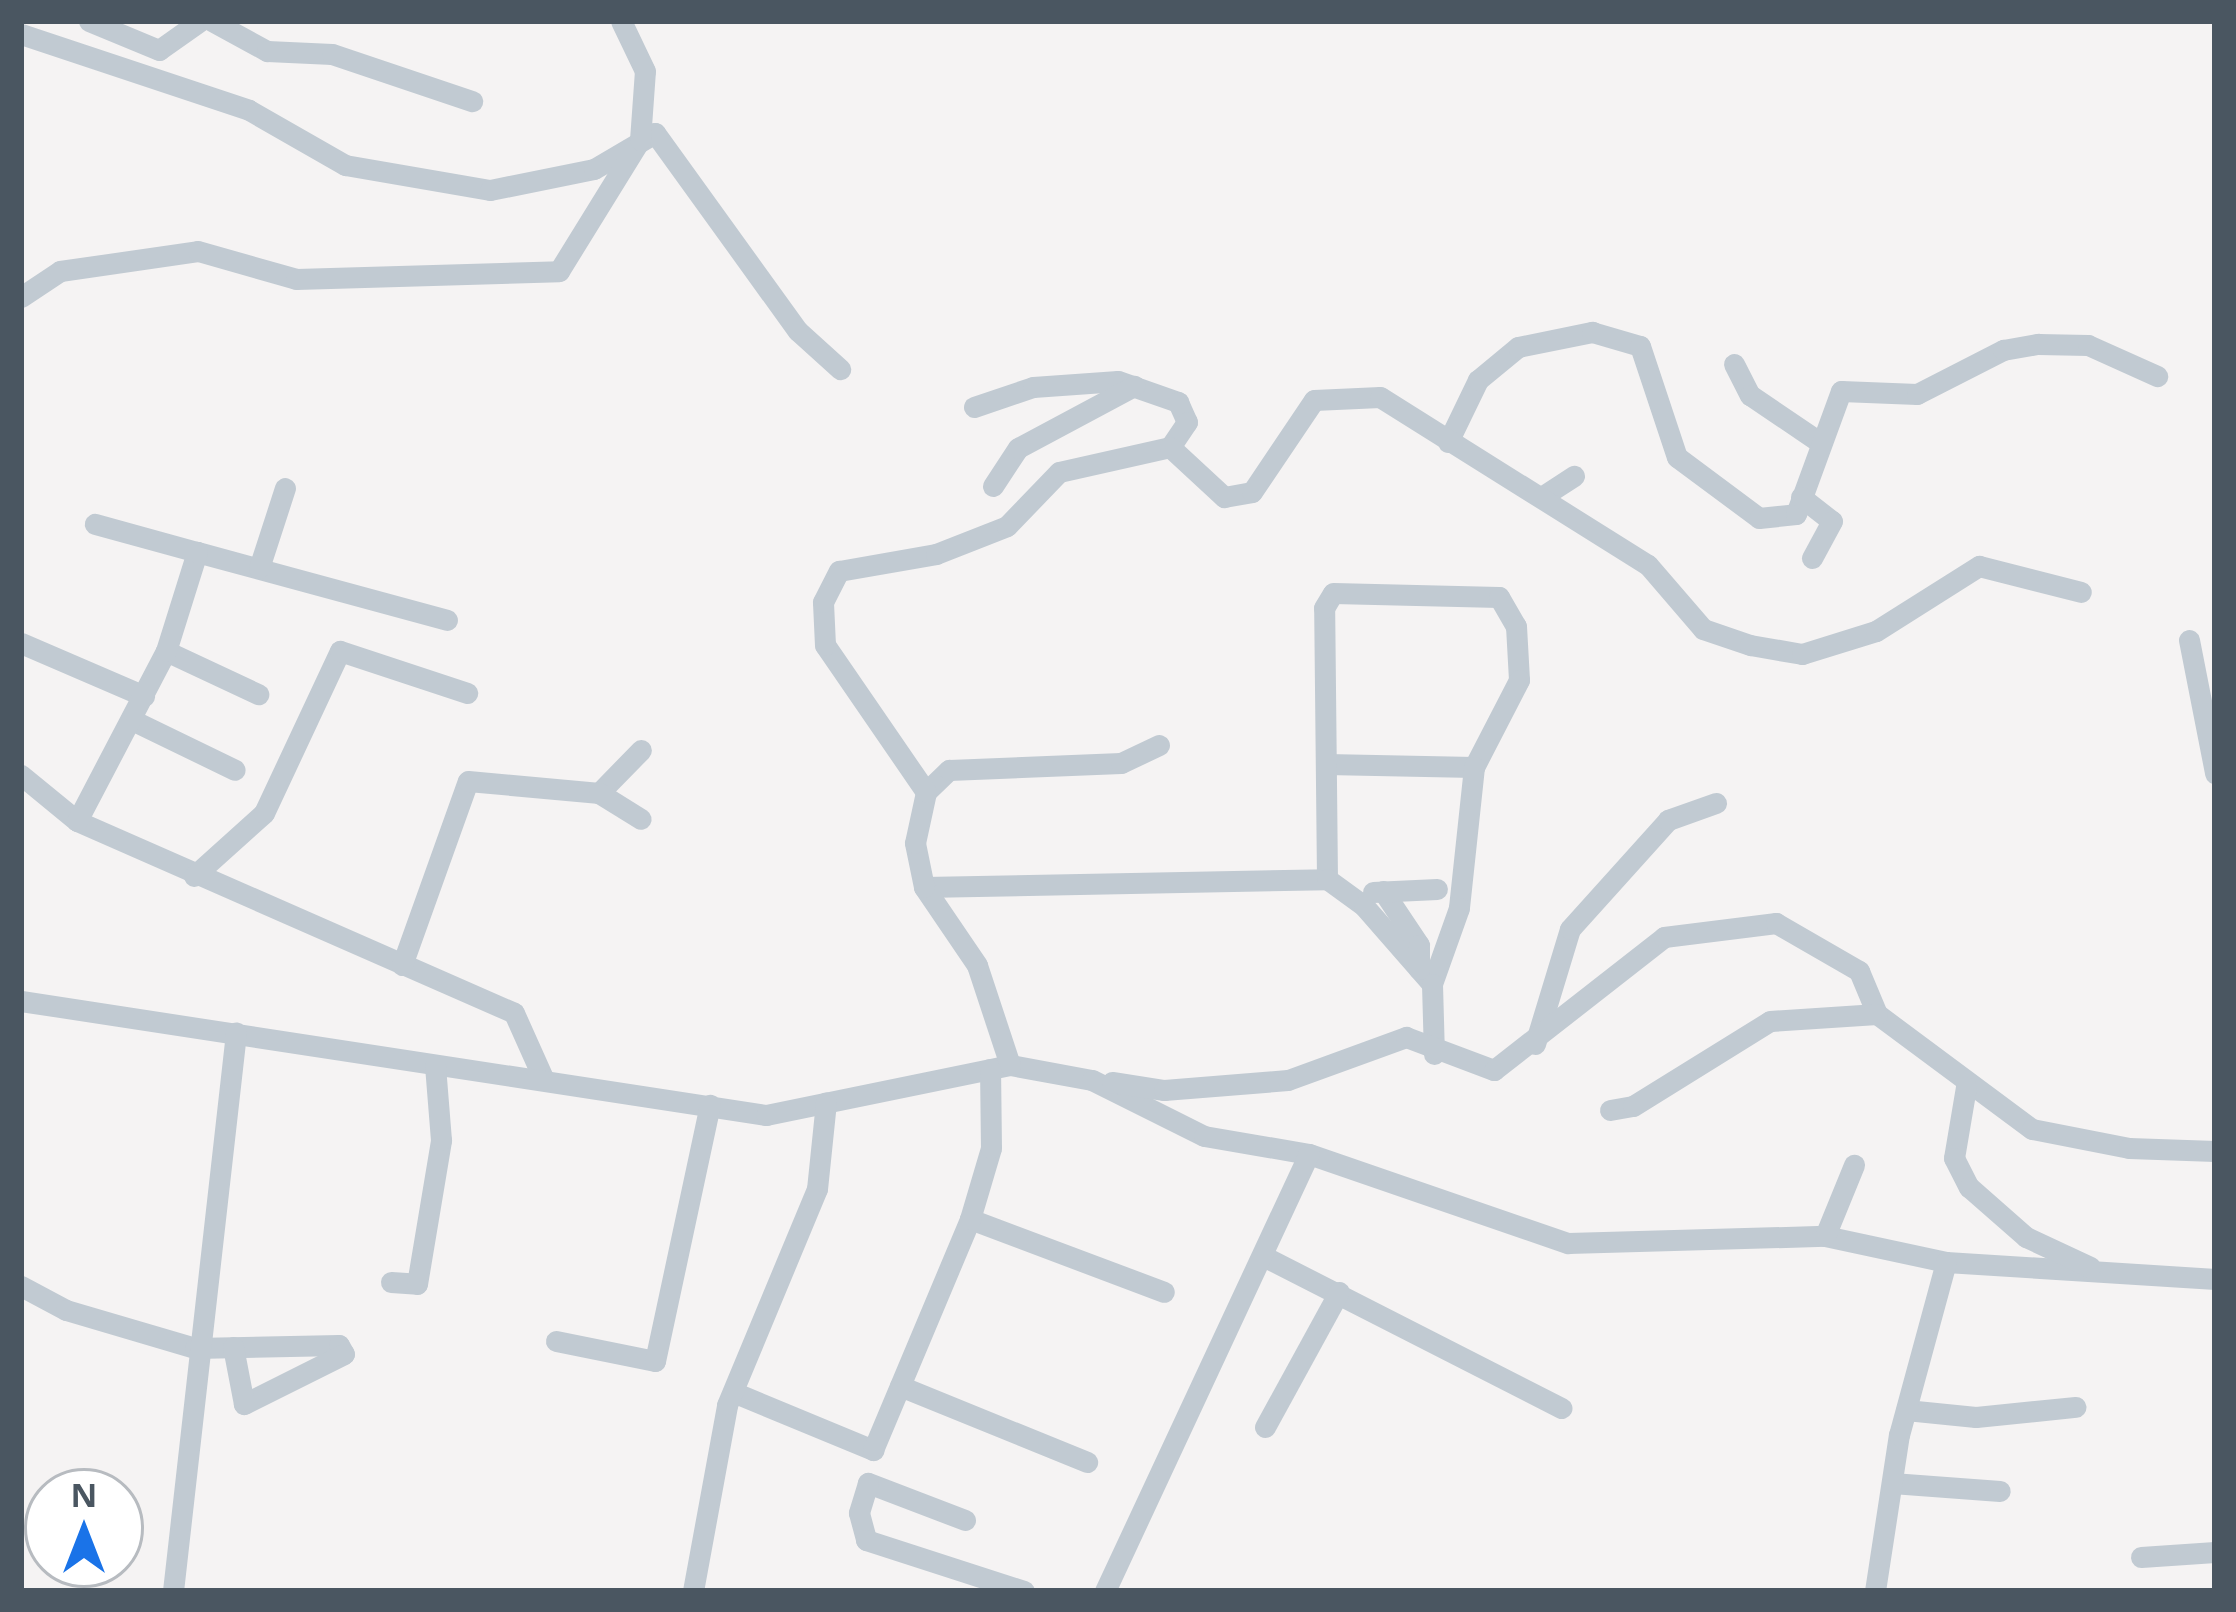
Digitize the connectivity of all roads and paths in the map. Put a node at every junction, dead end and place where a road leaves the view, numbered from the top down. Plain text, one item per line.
1 (89, 21) edge
2 (200, 21) edge
3 (212, 21) edge
4 (621, 21) edge
5 (21, 34) edge
6 (472, 100) dead end
7 (640, 140) junction
8 (21, 297) edge
9 (1734, 364) dead end
10 (840, 369) dead end
11 (2157, 376) dead end
12 (1134, 386) junction
13 (974, 407) dead end
14 (1818, 441) junction
15 (1448, 442) junction
16 (1170, 447) junction
17 (1574, 476) dead end
18 (993, 486) dead end
19 (285, 488) dead end
20 (1543, 496) junction
21 (1801, 497) junction
22 (95, 524) dead end
23 (197, 553) junction
24 (1812, 558) dead end
25 (259, 568) junction
26 (2081, 592) dead end
27 (447, 620) dead end
28 (2189, 640) dead end
29 (21, 643) edge
30 (166, 651) junction
31 (467, 693) dead end
32 (258, 694) dead end
33 (144, 696) junction
34 (132, 720) junction
35 (1159, 745) dead end
36 (640, 750) dead end
37 (1326, 764) junction
38 (1474, 767) junction
39 (235, 770) dead end
40 (2215, 772) edge
41 (21, 775) edge
42 (599, 793) junction
43 (926, 793) junction
44 (1716, 803) dead end
45 (640, 819) dead end
46 (77, 820) junction
47 (194, 876) junction
48 (1327, 879) junction
49 (924, 886) junction
50 (1437, 890) dead end
51 (402, 965) junction
52 (1425, 976) junction
53 (21, 1001) edge
54 (1877, 1014) junction
55 (236, 1033) junction
56 (1535, 1044) junction
57 (1434, 1054) junction
58 (435, 1066) junction
59 (1000, 1067) junction
60 (1092, 1079) junction
61 (544, 1080) junction
62 (1966, 1087) junction
63 (826, 1102) junction
64 (710, 1105) junction
65 (1610, 1110) dead end
66 (2215, 1151) edge
67 (1309, 1154) junction
68 (1853, 1166) dead end
69 (970, 1219) junction
70 (1825, 1236) junction
71 (1263, 1256) junction
72 (1946, 1262) junction
73 (2102, 1272) junction
74 (2215, 1279) edge
75 (391, 1282) dead end
76 (21, 1286) edge
77 (1164, 1292) dead end
78 (1339, 1292) junction
79 (556, 1340) dead end
80 (233, 1347) junction
81 (195, 1348) junction
82 (900, 1386) junction
83 (733, 1392) junction
84 (2075, 1407) dead end
85 (1561, 1408) dead end
86 (1906, 1410) junction
87 (1265, 1427) dead end
88 (1087, 1462) dead end
89 (1892, 1483) junction
90 (2000, 1491) dead end
91 (965, 1520) dead end
92 (2215, 1552) edge
93 (2141, 1557) dead end
94 (172, 1591) edge
95 (693, 1591) edge
96 (1024, 1591) edge
97 (1105, 1591) edge
98 (1875, 1591) edge

1 - 2 street
3 - 6 street
4 - 7 street
5 - 7 street
7 - 8 street
7 - 10 street
9 - 14 street
11 - 14 street
12 - 13 street
12 - 16 street
12 - 18 street
14 - 21 street
15 - 16 street
15 - 20 street
15 - 21 street
16 - 43 street
17 - 20 street
19 - 25 street
20 - 26 street
21 - 24 street
22 - 23 street
23 - 25 street
23 - 30 street
25 - 27 street
28 - 40 street
29 - 33 street
30 - 32 street
30 - 33 street
31 - 47 street
33 - 34 street
34 - 39 street
34 - 46 street
35 - 43 street
36 - 42 street
37 - 38 street
37 - 38 street
37 - 48 street
38 - 52 street
41 - 46 street
42 - 45 street
42 - 51 street
43 - 49 street
44 - 56 street
46 - 47 street
47 - 51 street
48 - 49 street
48 - 52 street
49 - 59 street
50 - 52 street
51 - 61 street
52 - 57 street
53 - 55 street
54 - 56 street
54 - 62 street
54 - 65 street
55 - 58 street
55 - 81 street
56 - 57 street
57 - 60 street
58 - 61 street
58 - 75 street
59 - 60 street
59 - 63 street
59 - 69 street
60 - 67 street
61 - 64 street
62 - 66 street
62 - 73 street
63 - 64 street
63 - 83 street
64 - 79 street
67 - 70 street
67 - 71 street
68 - 70 street
69 - 77 street
69 - 82 street
70 - 72 street
71 - 78 street
71 - 97 street
72 - 73 street
72 - 86 street
73 - 74 street
76 - 81 street
78 - 85 street
78 - 87 street
80 - 80 street
80 - 81 street
81 - 94 street
82 - 83 street
82 - 88 street
83 - 95 street
84 - 86 street
86 - 89 street
89 - 90 street
89 - 98 street
91 - 96 street
92 - 93 street

